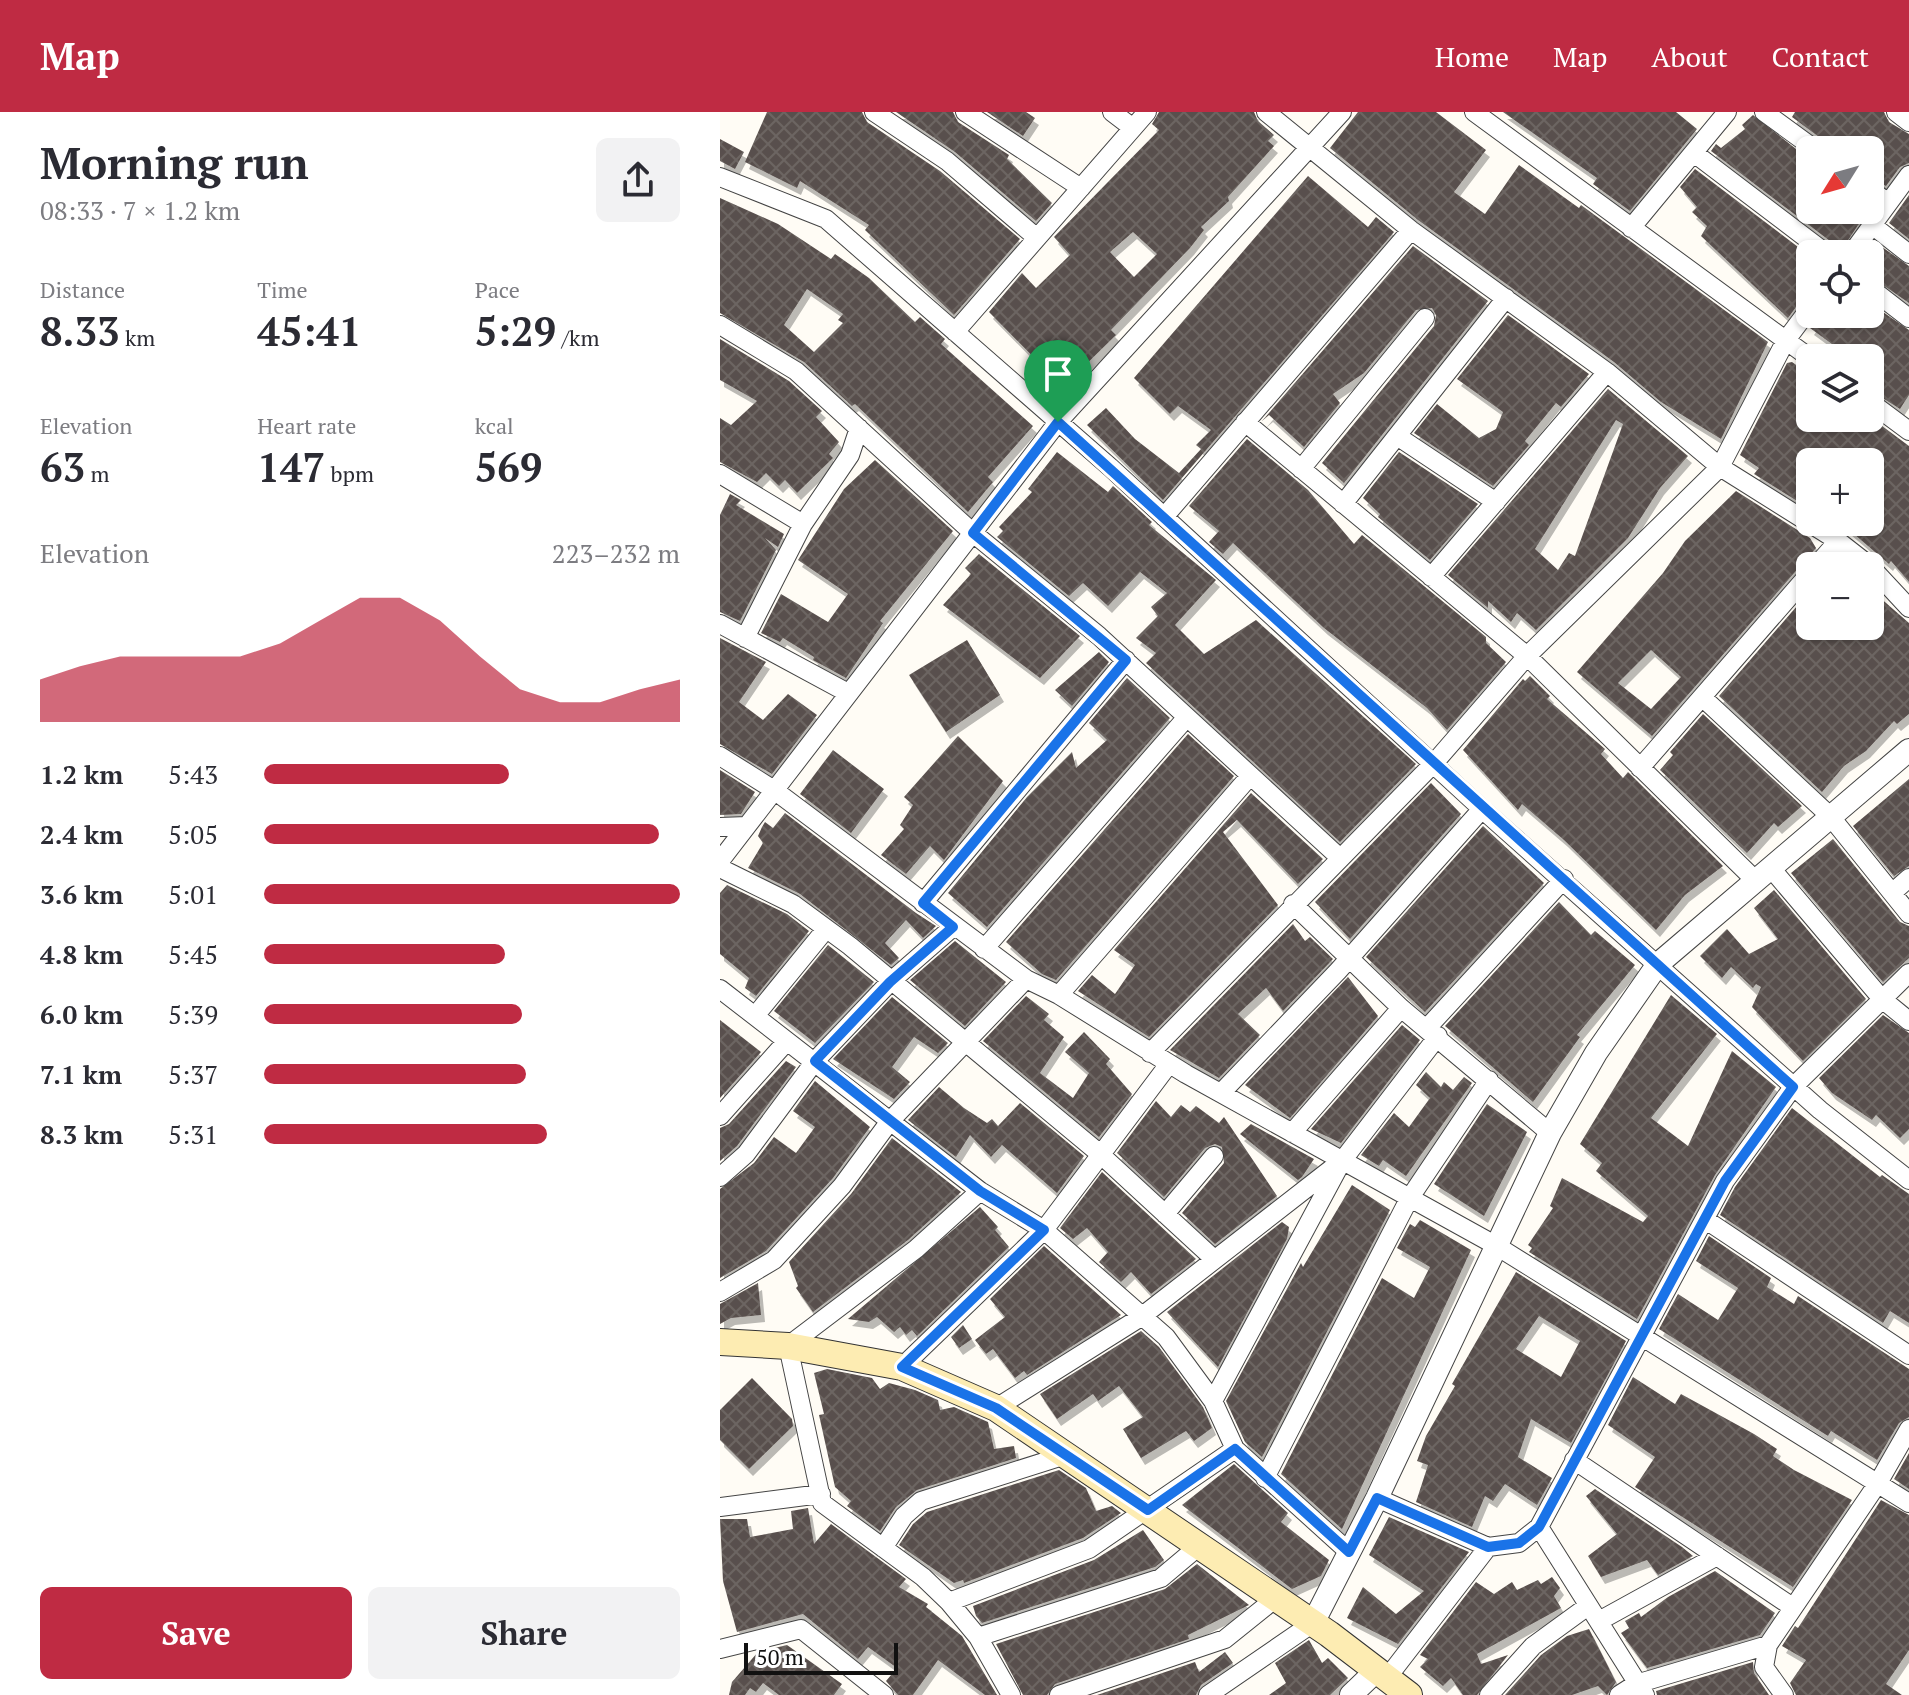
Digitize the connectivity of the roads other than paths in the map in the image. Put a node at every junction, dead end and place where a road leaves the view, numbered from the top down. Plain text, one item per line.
1 (874, 112) edge
2 (965, 112) edge
3 (1112, 112) edge
4 (1147, 112) edge
5 (1266, 112) edge
6 (1342, 112) edge
7 (1474, 112) edge
8 (1764, 112) edge
9 (1896, 112) edge
10 (1716, 116) edge
11 (1909, 122) edge
12 (1133, 128) junction
13 (1797, 136) edge
14 (1311, 150) junction
15 (1694, 153) junction
16 (1909, 175) edge
17 (720, 177) edge
18 (1081, 188) junction
19 (1884, 200) edge
20 (1888, 203) junction
21 (1872, 225) junction
22 (1631, 228) junction
23 (1411, 230) junction
24 (1037, 238) junction
25 (1809, 240) edge
26 (1861, 240) edge
27 (1909, 254) edge
28 (1506, 298) junction
29 (1884, 299) edge
30 (1425, 318) dead end
31 (1909, 318) edge
32 (720, 325) edge
33 (1796, 327) edge
34 (955, 332) junction
35 (1786, 340) junction
36 (1796, 348) edge
37 (1607, 372) junction
38 (1884, 412) edge
39 (1058, 422) junction
40 (1245, 422) junction
41 (859, 428) junction
42 (1909, 431) edge
43 (1397, 436) junction
44 (1720, 467) junction
45 (1301, 469) junction
46 (720, 474) edge
47 (1496, 502) junction
48 (1343, 504) junction
49 (1164, 517) junction
50 (803, 524) junction
51 (973, 533) junction
52 (1838, 541) junction
53 (1828, 552) edge
54 (1852, 552) edge
55 (1431, 577) junction
56 (1884, 581) edge
57 (1796, 589) edge
58 (1909, 608) edge
59 (720, 624) edge
60 (745, 638) junction
61 (1527, 656) junction
62 (1126, 660) junction
63 (848, 693) junction
64 (1702, 697) junction
65 (1187, 717) junction
66 (1909, 750) edge
67 (720, 756) edge
68 (1435, 762) junction
69 (1640, 768) junction
70 (1250, 776) junction
71 (774, 790) junction
72 (1482, 809) junction
73 (1830, 816) junction
74 (747, 826) junction
75 (720, 827) edge
76 (1339, 857) junction
77 (720, 861) edge
78 (720, 868) edge
79 (1762, 874) junction
80 (1909, 878) edge
81 (1564, 879) junction
82 (1892, 893) junction
83 (923, 903) junction
84 (1293, 904) junction
85 (1909, 914) edge
86 (953, 927) junction
87 (826, 929) junction
88 (984, 949) junction
89 (1349, 958) junction
90 (1658, 964) junction
91 (1909, 973) edge
92 (1026, 979) junction
93 (890, 982) junction
94 (720, 989) edge
95 (1059, 995) junction
96 (1882, 999) junction
97 (1401, 1008) junction
98 (755, 1016) junction
99 (1909, 1021) edge
100 (1433, 1032) junction
101 (787, 1041) junction
102 (964, 1041) junction
103 (1150, 1053) junction
104 (815, 1061) junction
105 (1169, 1064) junction
106 (1489, 1080) junction
107 (1793, 1087) junction
108 (1222, 1092) junction
109 (720, 1116) edge
110 (890, 1121) junction
111 (1292, 1133) junction
112 (1550, 1133) junction
113 (1099, 1153) junction
114 (1214, 1156) dead end
115 (1342, 1161) junction
116 (720, 1177) edge
117 (1909, 1180) edge
118 (980, 1191) junction
119 (1409, 1199) junction
120 (1165, 1214) junction
121 (1706, 1220) junction
122 (1044, 1230) junction
123 (1495, 1245) junction
124 (1214, 1259) junction
125 (720, 1292) edge
126 (1141, 1317) junction
127 (1642, 1334) junction
128 (720, 1342) edge
129 (788, 1346) junction
130 (1909, 1355) edge
131 (902, 1367) junction
132 (1213, 1401) junction
133 (996, 1408) junction
134 (1909, 1429) edge
135 (1235, 1449) junction
136 (1066, 1455) junction
137 (1574, 1460) junction
138 (1265, 1478) junction
139 (1878, 1483) junction
140 (821, 1494) junction
141 (1377, 1498) junction
142 (1909, 1503) edge
143 (720, 1507) edge
144 (1148, 1510) junction
145 (1539, 1527) junction
146 (1199, 1546) junction
147 (1488, 1547) junction
148 (883, 1548) junction
149 (1349, 1552) junction
150 (1717, 1556) junction
151 (1276, 1598) junction
152 (949, 1602) junction
153 (1791, 1606) junction
154 (1593, 1614) junction
155 (1313, 1623) junction
156 (978, 1637) junction
157 (1768, 1645) junction
158 (720, 1649) edge
159 (1382, 1675) junction
160 (1640, 1690) edge
161 (884, 1695) edge
162 (1011, 1695) edge
163 (1059, 1695) edge
164 (1208, 1695) edge
165 (1351, 1695) edge
166 (1409, 1695) edge
167 (1489, 1695) edge
168 (1619, 1695) edge
169 (1784, 1695) edge

1 - 24 street
2 - 18 street
3 - 12 street
4 - 12 street
5 - 14 street
6 - 14 street
7 - 22 street
8 - 13 street
9 - 11 street
10 - 15 street
12 - 18 street
14 - 23 street
14 - 39 street
15 - 22 street
15 - 25 street
16 - 20 street
17 - 34 street
18 - 24 street
19 - 20 street
20 - 21 street
21 - 26 street
21 - 27 street
22 - 35 street
23 - 28 street
23 - 40 street
24 - 34 street
28 - 37 street
28 - 43 street
29 - 31 street
30 - 45 street
32 - 41 street
33 - 35 street
34 - 39 street
35 - 36 street
35 - 44 street
37 - 44 street
37 - 47 street
38 - 42 street
39 - 49 street
39 - 51 street
40 - 45 street
40 - 49 street
41 - 50 street
41 - 51 street
43 - 47 street
43 - 48 street
44 - 52 street
44 - 61 street
45 - 48 street
46 - 50 street
47 - 55 street
48 - 55 street
49 - 68 street
50 - 60 street
51 - 62 street
51 - 63 street
52 - 53 street
52 - 54 street
55 - 61 street
56 - 58 street
57 - 64 street
59 - 60 street
60 - 63 street
61 - 68 street
61 - 69 street
62 - 65 street
62 - 83 street
63 - 71 street
64 - 69 street
64 - 73 street
65 - 70 street
65 - 88 street
66 - 73 street
67 - 71 street
68 - 72 street
68 - 76 street
69 - 79 street
70 - 76 street
70 - 95 street
71 - 74 street
71 - 83 street
72 - 81 street
72 - 89 street
73 - 79 street
73 - 82 street
74 - 75 street
74 - 77 street
76 - 84 street
78 - 87 street
79 - 90 street
79 - 96 street
80 - 82 street
81 - 90 street
81 - 100 street
82 - 85 street
83 - 86 street
84 - 89 street
84 - 103 street
86 - 88 street
86 - 93 street
87 - 93 street
87 - 98 street
88 - 92 street
89 - 97 street
89 - 108 street
90 - 107 street
90 - 112 street
91 - 96 street
92 - 95 street
92 - 102 street
93 - 102 street
93 - 104 street
94 - 98 street
95 - 103 street
96 - 99 street
96 - 107 street
97 - 100 street
97 - 111 street
98 - 101 street
100 - 106 street
100 - 115 street
101 - 104 street
101 - 109 street
102 - 110 street
102 - 113 street
103 - 105 street
104 - 110 street
104 - 116 street
105 - 108 street
105 - 113 street
106 - 112 street
106 - 119 street
107 - 117 street
107 - 121 street
108 - 111 street
110 - 118 street
110 - 125 street
111 - 115 street
112 - 123 street
113 - 120 street
113 - 122 street
114 - 120 street
115 - 119 street
115 - 124 street
115 - 132 street
118 - 122 street
118 - 129 street
119 - 123 street
119 - 138 street
120 - 124 street
121 - 127 street
121 - 130 street
122 - 126 street
122 - 131 street
123 - 127 street
123 - 141 street
124 - 126 street
126 - 132 street
126 - 133 street
127 - 137 street
127 - 139 street
128 - 129 main road
129 - 131 main road
129 - 140 street
131 - 133 main road
132 - 135 street
133 - 136 main road
134 - 139 street
135 - 138 street
135 - 144 street
136 - 144 main road
136 - 148 street
137 - 145 street
137 - 150 street
138 - 149 street
139 - 142 street
139 - 153 street
140 - 143 street
140 - 148 street
141 - 147 street
141 - 149 street
144 - 146 main road
144 - 152 street
145 - 147 street
145 - 154 street
146 - 151 main road
146 - 156 street
147 - 159 street
148 - 152 street
149 - 155 street
150 - 153 street
150 - 154 street
151 - 155 main road
151 - 163 street
152 - 156 street
153 - 157 street
154 - 160 street
154 - 167 street
155 - 159 main road
155 - 164 street
156 - 162 street
157 - 160 street
157 - 169 street
158 - 161 street
159 - 165 street
159 - 166 main road
160 - 168 street

